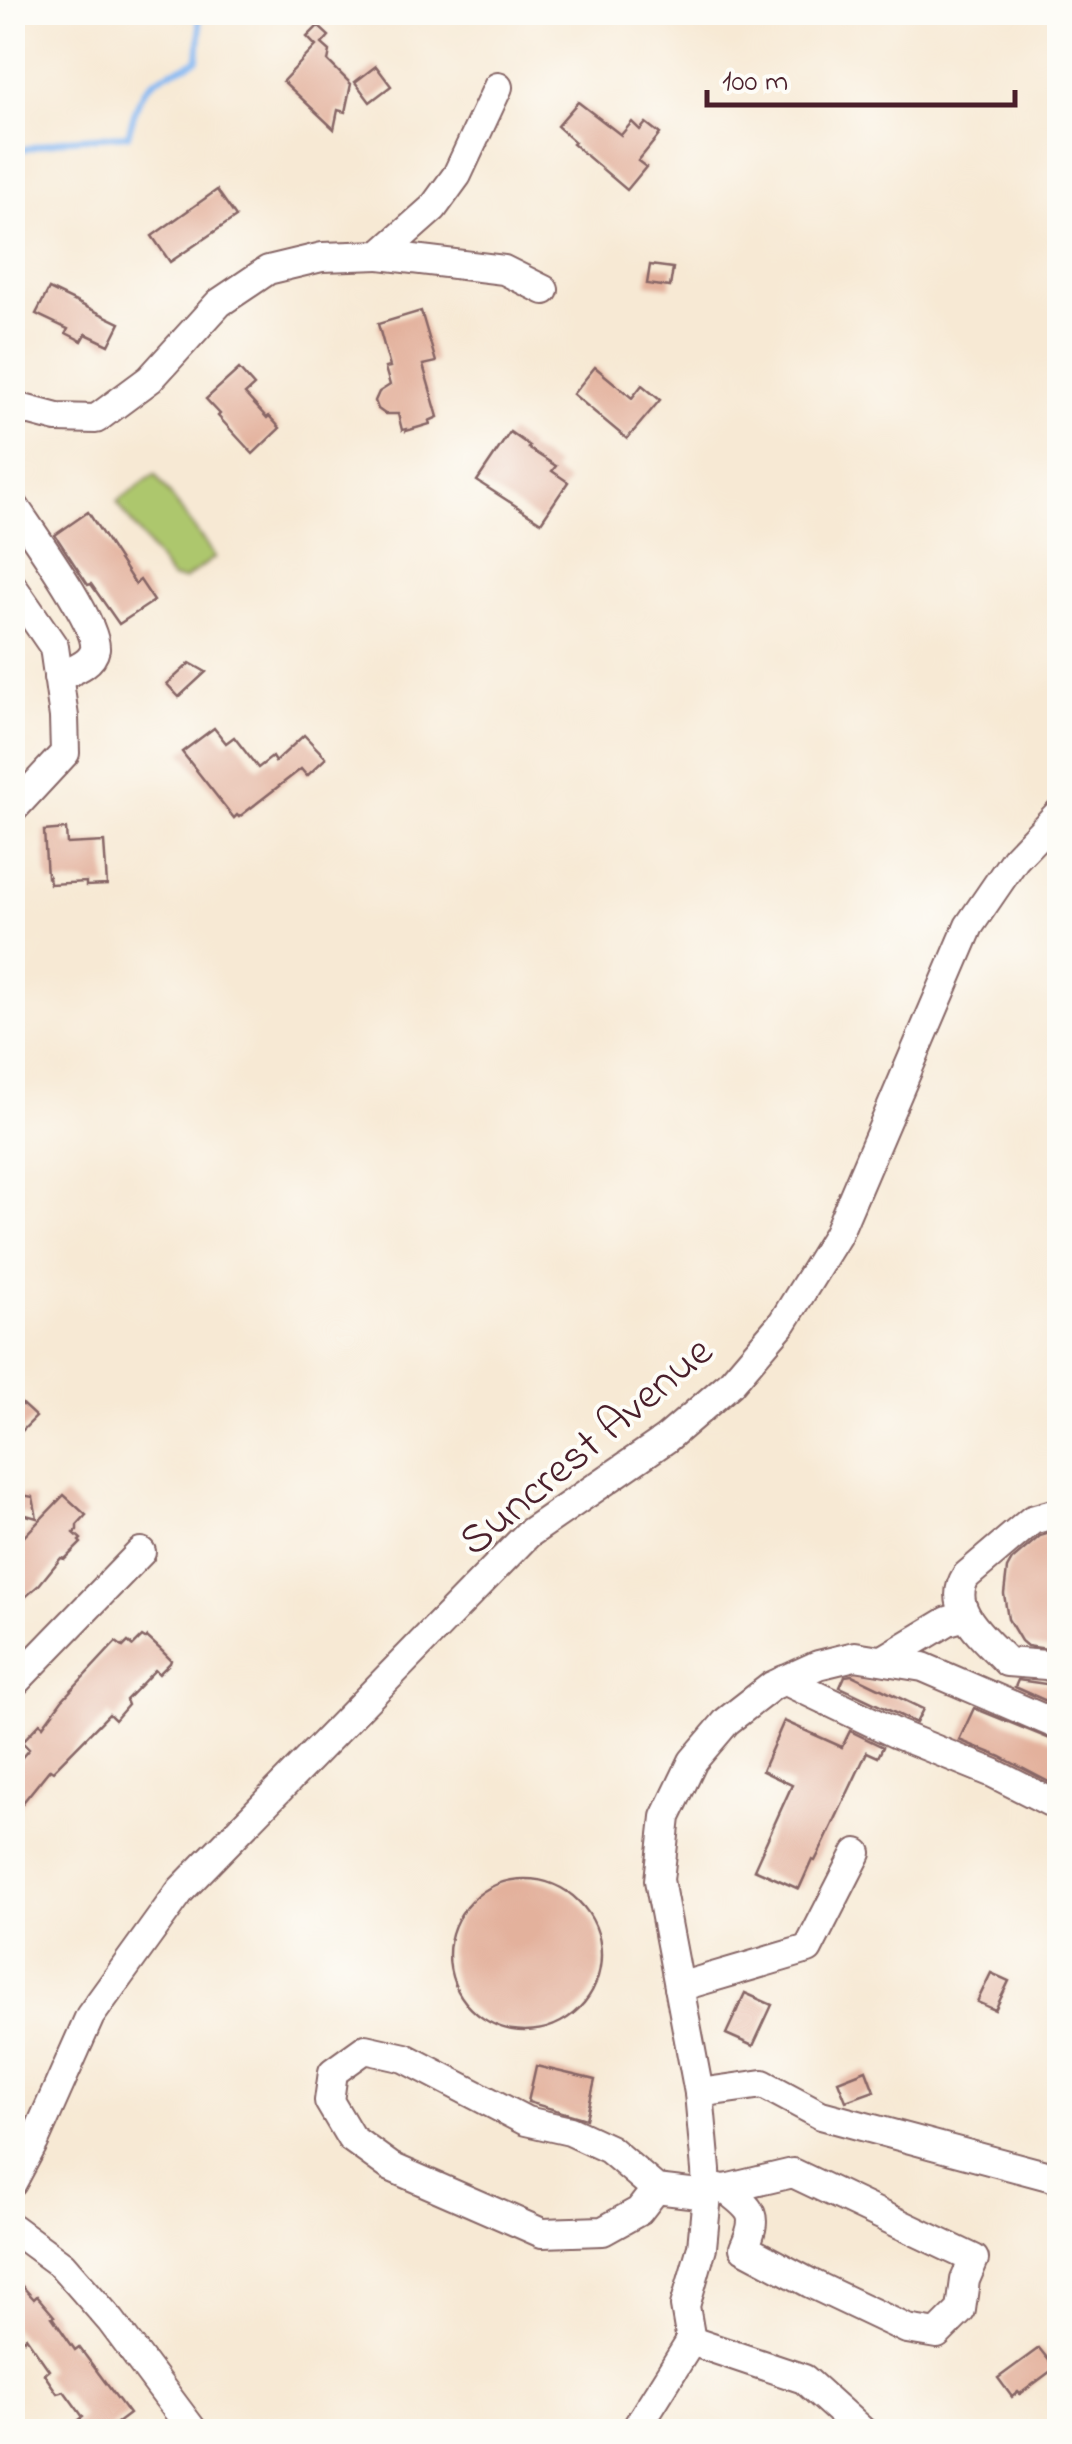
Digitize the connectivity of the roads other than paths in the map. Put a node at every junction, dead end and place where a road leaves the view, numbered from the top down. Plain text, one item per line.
1 (498, 88) dead end
2 (380, 255) junction
3 (544, 290) dead end
4 (12, 406) edge
5 (12, 503) edge
6 (12, 586) edge
7 (58, 677) junction
8 (12, 810) edge
9 (1060, 812) edge
10 (1060, 1512) edge
11 (141, 1552) dead end
12 (966, 1616) junction
13 (882, 1660) junction
14 (1060, 1669) edge
15 (784, 1680) junction
16 (12, 1685) edge
17 (1060, 1726) edge
18 (1060, 1807) edge
19 (857, 1853) dead end
20 (679, 1986) junction
21 (699, 2093) junction
22 (1060, 2179) edge
23 (12, 2182) edge
24 (656, 2189) junction
25 (713, 2190) junction
26 (12, 2228) edge
27 (691, 2341) junction
28 (194, 2432) edge
29 (634, 2432) edge
30 (863, 2432) edge

1 - 2 street
2 - 3 street
2 - 4 street
5 - 7 street
6 - 7 street
7 - 8 street
9 - 23 street, Suncrest Avenue
10 - 12 street
11 - 16 street
12 - 13 street
12 - 14 street
13 - 15 street
13 - 17 street
15 - 18 street
15 - 20 street
19 - 20 street
20 - 21 street
21 - 22 street
21 - 25 street
24 - 24 street
24 - 25 street
25 - 25 street
25 - 27 street
26 - 28 street
27 - 29 street
27 - 30 street

